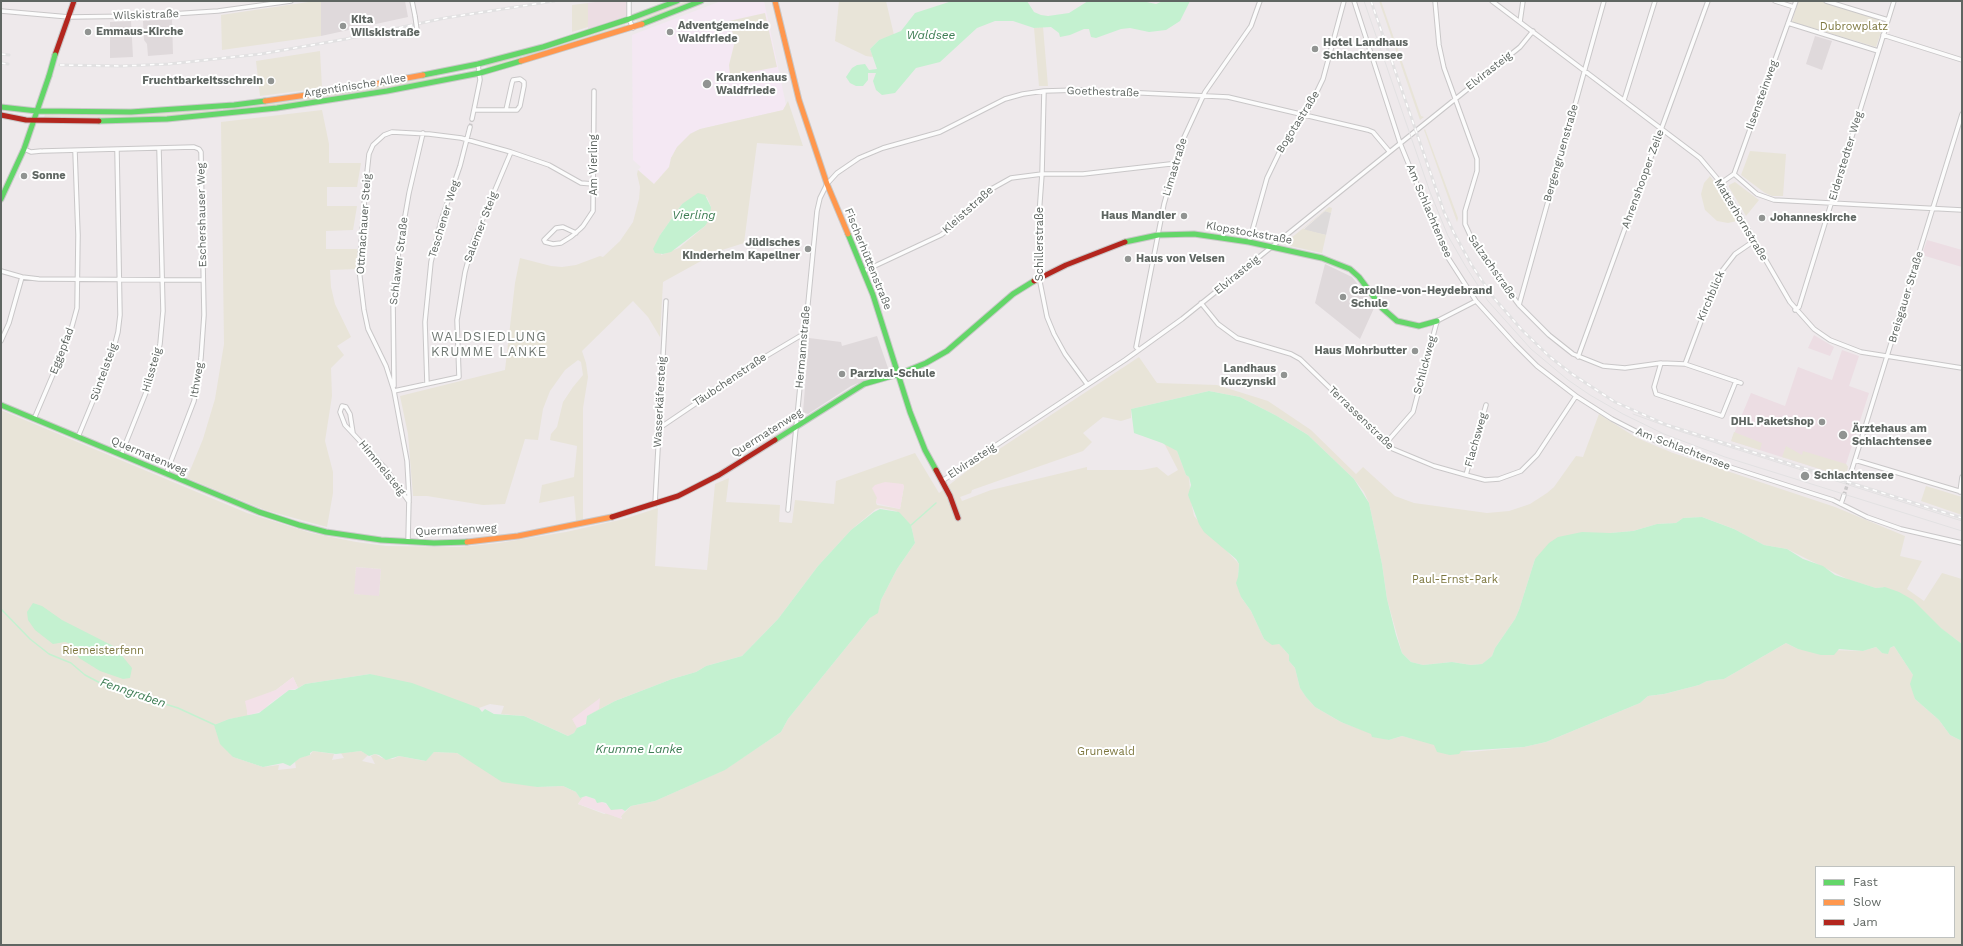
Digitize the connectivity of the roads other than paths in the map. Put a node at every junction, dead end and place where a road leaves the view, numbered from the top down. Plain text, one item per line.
1 (74, 1) edge
2 (291, 1) edge
3 (412, 1) edge
4 (629, 1) edge
5 (677, 1) edge
6 (701, 1) edge
7 (775, 1) edge
8 (1260, 1) edge
9 (1344, 1) edge
10 (1354, 1) edge
11 (1435, 1) edge
12 (1492, 1) edge
13 (1523, 1) edge
14 (1604, 1) edge
15 (1655, 1) edge
16 (1708, 1) edge
17 (1775, 1) edge
18 (1796, 1) edge
19 (1826, 1) edge
20 (1894, 1) edge
21 (693, 2) edge
22 (1794, 7) junction
23 (1, 11) edge
24 (69, 17) junction
25 (630, 19) junction
26 (1888, 20) junction
27 (1520, 22) junction
28 (1788, 23) junction
29 (633, 28) junction
30 (417, 30) dead end
31 (1533, 31) junction
32 (1883, 35) junction
33 (1878, 51) junction
34 (1962, 60) edge
35 (478, 64) junction
36 (1584, 70) junction
37 (480, 73) junction
38 (594, 91) dead end
39 (1044, 91) junction
40 (1203, 96) junction
41 (1454, 98) junction
42 (1624, 100) junction
43 (1, 106) edge
44 (474, 110) junction
45 (506, 110) junction
46 (37, 111) junction
47 (1962, 114) edge
48 (1, 115) edge
49 (1305, 115) junction
50 (472, 119) tunnel mouth
51 (34, 120) junction
52 (470, 127) tunnel mouth
53 (1661, 129) junction
54 (423, 133) junction
55 (468, 139) junction
56 (1400, 143) junction
57 (24, 149) junction
58 (159, 149) junction
59 (117, 150) junction
60 (75, 151) junction
61 (1389, 151) junction
62 (511, 152) junction
63 (1173, 165) junction
64 (1042, 174) junction
65 (1734, 174) junction
66 (1721, 183) junction
67 (594, 184) junction
68 (827, 184) junction
69 (1, 199) edge
70 (1832, 203) junction
71 (1933, 209) junction
72 (1962, 210) edge
73 (576, 233) junction
74 (1158, 235) junction
75 (1754, 241) junction
76 (1249, 242) junction
77 (1272, 247) junction
78 (1, 271) edge
79 (864, 271) junction
80 (22, 277) junction
81 (1039, 278) junction
82 (78, 280) junction
83 (120, 280) junction
84 (162, 280) junction
85 (203, 280) junction
86 (666, 301) dead end
87 (1476, 301) junction
88 (1201, 303) junction
89 (1519, 305) junction
90 (1795, 310) junction
91 (1437, 321) junction
92 (804, 336) junction
93 (1, 341) edge
94 (1139, 350) junction
95 (1887, 356) junction
96 (1578, 357) junction
97 (1661, 363) junction
98 (1685, 364) junction
99 (1962, 368) edge
100 (899, 374) junction
101 (1736, 381) junction
102 (1741, 383) dead end
103 (427, 384) junction
104 (1088, 384) junction
105 (394, 391) junction
106 (1576, 396) junction
107 (1, 405) edge
108 (1486, 405) dead end
109 (34, 419) junction
110 (796, 427) junction
111 (658, 429) junction
112 (353, 433) junction
113 (78, 438) junction
114 (1386, 443) junction
115 (121, 455) junction
116 (1855, 460) junction
117 (166, 474) junction
118 (1466, 475) junction
119 (1962, 477) edge
120 (1849, 479) tunnel mouth
121 (942, 481) junction
122 (1961, 492) edge
123 (1844, 495) tunnel mouth
124 (409, 503) junction
125 (655, 504) junction
126 (1841, 504) junction
127 (788, 510) dead end
128 (958, 518) dead end
129 (408, 542) junction
130 (1962, 543) edge

1 - 24 street
2 - 24 street, Wilskistraße
3 - 30 street, bridge
4 - 25 street
5 - 25 street, Argentinische Allee
6 - 21 street, Argentinische Allee
7 - 68 street, Fischerhüttenstraße
8 - 40 street, Limastraße
9 - 49 street, Bogotastraße
10 - 56 street, Am Schlachtensee
11 - 41 street, Salzachstraße
12 - 27 street, Matterhornstraße
13 - 27 street
14 - 36 street, Bergengruenstraße
15 - 42 street
16 - 53 street, Ahrenshooper Zeile
17 - 22 street
18 - 22 street, Ilsensteinweg
19 - 26 street
20 - 26 street, Eiderstedter Weg
21 - 29 street, Argentinische Allee
22 - 28 street, Ilsensteinweg
23 - 24 street, Wilskistraße
24 - 46 street, bridge
25 - 29 street
25 - 35 street, Argentinische Allee
26 - 32 street, Eiderstedter Weg
27 - 31 street, Matterhornstraße
28 - 33 street
28 - 65 street, Ilsensteinweg
29 - 37 street, Argentinische Allee
31 - 36 street, Matterhornstraße
31 - 41 street, Elvirasteig
32 - 33 street, Eiderstedter Weg
32 - 34 street
33 - 70 street, Eiderstedter Weg
35 - 37 street
35 - 46 street, Argentinische Allee
36 - 42 street, Matterhornstraße
36 - 89 street, Bergengruenstraße
37 - 44 street
37 - 51 street, Argentinische Allee
38 - 67 street, Am Vierling
39 - 40 street, Goethestraße
39 - 64 street, Schillerstraße
39 - 68 street, Goethestraße
40 - 49 street, Goethestraße
40 - 63 street, Limastraße
41 - 56 street, Elvirasteig
41 - 89 street, Salzachstraße
42 - 53 street, Matterhornstraße
43 - 46 street, Argentinische Allee
44 - 45 street
44 - 50 street
45 - 45 street
46 - 51 street
47 - 71 street, Breisgauer Straße
48 - 51 street, Argentinische Allee
49 - 61 street, Goethestraße
49 - 76 street, Bogotastraße
51 - 57 street
52 - 55 street, Teschener Weg
53 - 66 street, Matterhornstraße
53 - 96 street, Ahrenshooper Zeile
54 - 55 street
54 - 105 street, Schlawer Straße
54 - 105 street, Ottmachauer Steig
55 - 62 street
55 - 103 street, Teschener Weg
56 - 61 street, Elvirasteig
56 - 87 street, Am Schlachtensee
57 - 60 street, Eschershauser Weg
57 - 69 street
58 - 59 street, Eschershauser Weg
58 - 84 street
58 - 85 street, Eschershauser Weg
59 - 60 street, Eschershauser Weg
59 - 83 street
60 - 82 street
61 - 77 street, Elvirasteig
62 - 67 street
62 - 103 street, Salemer Steig
63 - 64 street, Kleiststraße
63 - 74 street, Limastraße
64 - 79 street, Kleiststraße
64 - 81 street, Schillerstraße
65 - 66 street
65 - 70 street
66 - 75 street, Matterhornstraße
67 - 73 street, Am Vierling
68 - 79 street, Fischerhüttenstraße
68 - 92 street, Hermannstraße
70 - 71 street
70 - 90 street, Eiderstedter Weg
71 - 72 street
71 - 95 street, Breisgauer Straße
73 - 73 street, Am Vierling
74 - 76 street, Klopstockstraße
74 - 81 street, Klopstockstraße
74 - 94 street, Limastraße
75 - 90 street, Matterhornstraße
75 - 98 street, Kirchblick
76 - 77 street, Klopstockstraße
77 - 88 street, Elvirasteig
77 - 91 street, Klopstockstraße
78 - 80 street, Eschershauser Weg
79 - 100 street, Fischerhüttenstraße
80 - 82 street, Eschershauser Weg
80 - 93 street
81 - 100 street, Klopstockstraße
81 - 104 street, Schillerstraße
82 - 83 street, Eschershauser Weg
82 - 109 street, Eggepfad
83 - 84 street, Eschershauser Weg
83 - 113 street, Süntelsteig
84 - 85 street, Eschershauser Weg
84 - 115 street, Hilssteig
85 - 117 street, Ithweg
86 - 111 street, Wasserkäfersteig
87 - 91 street, Schlickweg
87 - 106 street, Am Schlachtensee
88 - 94 street, Elvirasteig
88 - 114 street, Terrassenstraße
89 - 96 street, Salzachstraße
90 - 95 street, Matterhornstraße
91 - 114 street, Schlickweg
92 - 110 street, Hermannstraße
92 - 111 street, Täubchenstraße
94 - 104 street, Elvirasteig
95 - 99 street, Matterhornstraße
95 - 116 street, Breisgauer Straße
96 - 97 street, Salzachstraße
97 - 98 street, Salzachstraße
97 - 101 street
98 - 101 street, Salzachstraße
100 - 110 street, Quermatenweg
100 - 121 street, Fischerhüttenstraße
101 - 102 street, Salzachstraße
103 - 105 street
104 - 121 street, Elvirasteig
105 - 124 street, Ottmachauer Steig
106 - 118 street, Terrassenstraße
106 - 126 street, Am Schlachtensee
107 - 109 street, Quermatenweg
108 - 118 street, Flachsweg
109 - 113 street, Quermatenweg
110 - 125 street, Quermatenweg
110 - 127 street, Hermannstraße
111 - 125 street, Wasserkäfersteig
112 - 112 street, Himmelsteig
112 - 124 street, Himmelsteig
113 - 115 street, Quermatenweg
114 - 118 street, Terrassenstraße
115 - 117 street, Quermatenweg
116 - 120 street, Breisgauer Straße
116 - 122 street
117 - 129 street, Quermatenweg
119 - 122 street
121 - 128 street, Fischerhüttenstraße
123 - 126 street
124 - 129 street, Ottmachauer Steig
125 - 129 street, Quermatenweg
126 - 130 street, Am Schlachtensee

